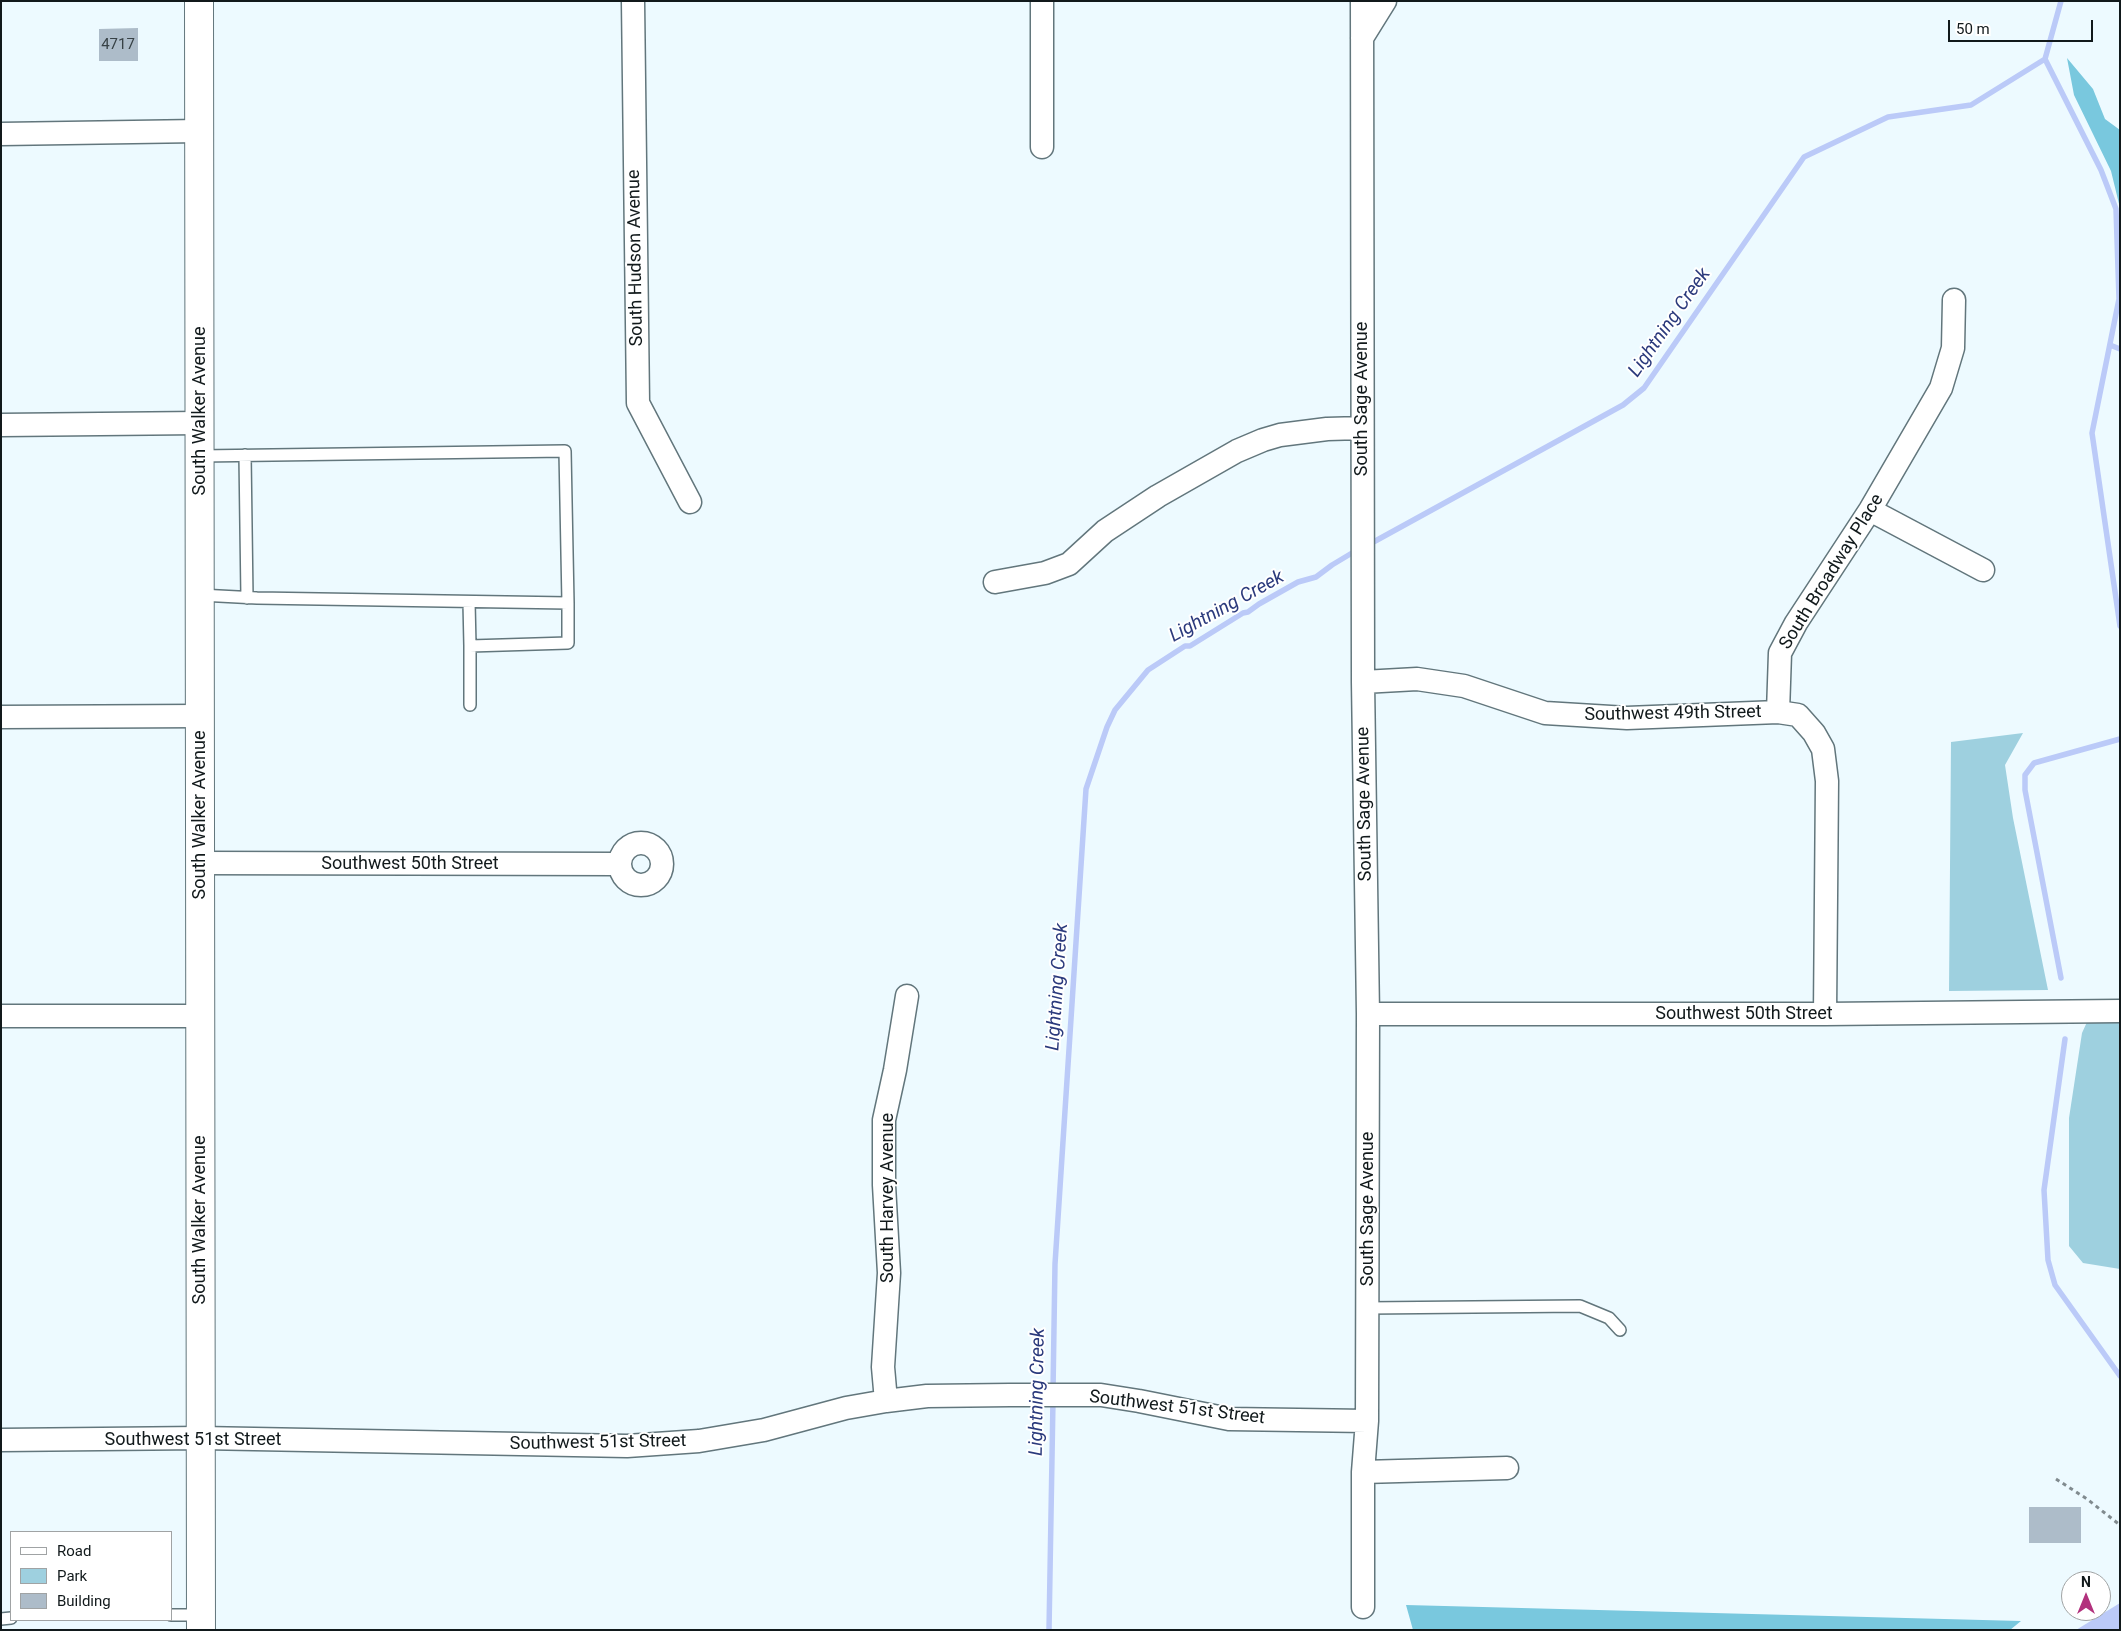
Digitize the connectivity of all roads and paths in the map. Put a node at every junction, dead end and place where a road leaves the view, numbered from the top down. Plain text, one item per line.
1 (199, 1) edge
2 (633, 1) edge
3 (1042, 1) edge
4 (1362, 1) edge
5 (1385, 1) edge
6 (1362, 38) junction
7 (199, 131) junction
8 (1, 134) edge
9 (1042, 147) dead end
10 (1954, 300) dead end
11 (200, 423) junction
12 (1, 425) edge
13 (1362, 428) junction
14 (245, 455) junction
15 (200, 456) junction
16 (690, 502) dead end
17 (1870, 510) junction
18 (1983, 570) dead end
19 (995, 582) dead end
20 (200, 595) junction
21 (247, 598) junction
22 (469, 602) junction
23 (568, 603) junction
24 (470, 646) junction
25 (1363, 682) junction
26 (470, 705) dead end
27 (1778, 712) junction
28 (200, 716) junction
29 (1, 717) edge
30 (199, 862) junction
31 (620, 864) dead end
32 (907, 996) dead end
33 (2120, 1012) edge
34 (1368, 1014) junction
35 (1825, 1014) junction
36 (1, 1016) edge
37 (200, 1016) junction
38 (1367, 1308) junction
39 (1620, 1330) dead end
40 (886, 1401) junction
41 (1367, 1421) junction
42 (201, 1438) junction
43 (1, 1440) edge
44 (1507, 1468) dead end
45 (1363, 1472) junction
46 (2056, 1479) dead end
47 (2120, 1525) edge
48 (1363, 1607) dead end
49 (172, 1615) edge
50 (201, 1622) edge

1 - 7 main road, South Walker Avenue
2 - 16 street, South Hudson Avenue
3 - 9 street
4 - 6 street, South Sage Avenue
5 - 6 street
6 - 13 street, South Sage Avenue
7 - 8 street
7 - 11 main road, South Walker Avenue
10 - 17 street, South Broadway Place
11 - 12 street
11 - 15 main road, South Walker Avenue
13 - 19 street
13 - 25 street, South Sage Avenue
14 - 15 lane
14 - 21 lane
14 - 23 lane
15 - 20 main road, South Walker Avenue
17 - 18 street
17 - 27 street, South Broadway Place
20 - 21 lane
20 - 28 main road, South Walker Avenue
21 - 22 lane
22 - 23 lane
22 - 24 lane
23 - 24 lane
24 - 26 lane
25 - 27 street, Southwest 49th Street
25 - 34 street, South Sage Avenue
27 - 35 street
28 - 29 street
28 - 30 main road, South Walker Avenue
30 - 31 street, Southwest 50th Street
30 - 37 main road, South Walker Avenue
32 - 40 street, South Harvey Avenue
33 - 35 street, Southwest 50th Street
34 - 35 street, Southwest 50th Street
34 - 38 street, South Sage Avenue
36 - 37 street
37 - 42 main road, South Walker Avenue
38 - 39 lane
38 - 41 street, South Sage Avenue
40 - 41 street, Southwest 51st Street
40 - 42 street, Southwest 51st Street
41 - 45 street, South Sage Avenue
42 - 43 street, Southwest 51st Street
42 - 50 main road, South Walker Avenue
44 - 45 street
45 - 48 street, South Sage Avenue
46 - 47 path
49 - 50 lane

